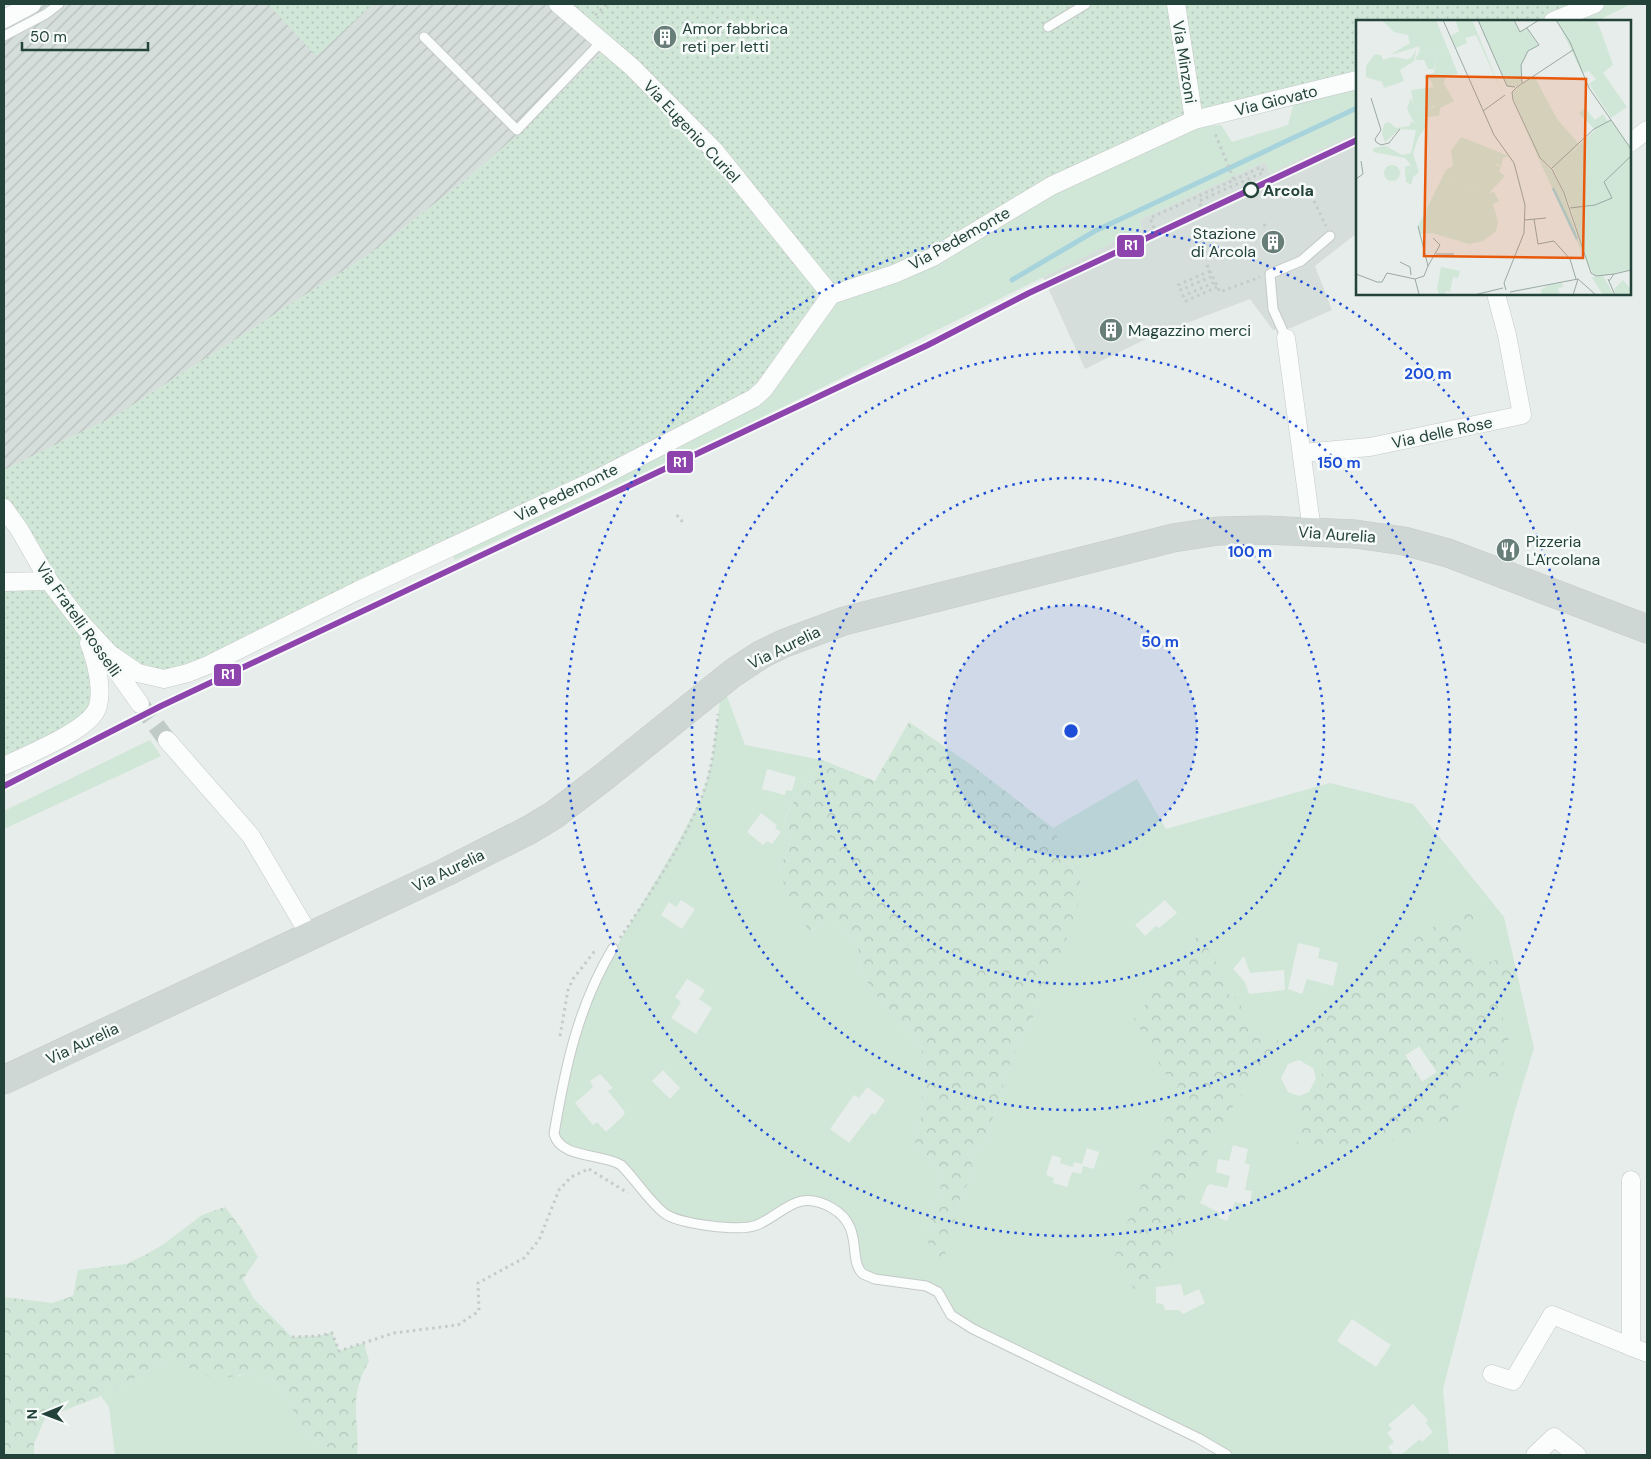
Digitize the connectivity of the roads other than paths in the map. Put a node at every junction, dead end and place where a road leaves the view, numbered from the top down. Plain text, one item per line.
1 (32, 4) edge
2 (59, 4) edge
3 (558, 4) edge
4 (1086, 4) edge
5 (1176, 4) edge
6 (1595, 4) edge
7 (4, 19) edge
8 (1555, 20) edge
9 (1048, 27) dead end
10 (4, 36) edge
11 (424, 37) dead end
12 (602, 41) junction
13 (1356, 80) edge
14 (1194, 120) junction
15 (1647, 130) edge
16 (1631, 142) edge
17 (1330, 236) road end
18 (831, 295) junction
19 (1496, 295) edge
20 (1286, 338) joint
21 (1302, 453) junction
22 (4, 508) edge
23 (1312, 531) junction
24 (49, 581) junction
25 (4, 582) edge
26 (82, 624) junction
27 (1647, 629) edge
28 (140, 704) tunnel mouth
29 (167, 740) tunnel mouth
30 (4, 766) edge
31 (310, 936) junction
32 (614, 948) road end
33 (4, 1080) edge
34 (1631, 1180) dead end
35 (1631, 1347) junction
36 (1647, 1354) edge
37 (1492, 1374) dead end
38 (1227, 1455) edge
39 (1535, 1455) edge
40 (1577, 1455) edge

1 - 7 street
2 - 10 lane
3 - 12 street, Via Eugenio Curiel
4 - 9 lane
5 - 14 street, Via Minzoni
6 - 8 street
11 - 12 lane
12 - 18 street, Via Eugenio Curiel
13 - 14 street, Via Giovato
14 - 18 street, Via Pedemonte
15 - 16 street
17 - 20 lane
18 - 26 street, Via Pedemonte
19 - 21 street, Via delle Rose
20 - 21 street
21 - 23 street
22 - 24 street, Via Fratelli Rosselli
23 - 27 main road, Via Aurelia
23 - 31 main road, Via Aurelia
24 - 25 street
24 - 26 street, Via Fratelli Rosselli
26 - 28 street, Via Fratelli Rosselli
26 - 30 street
29 - 31 street
31 - 33 main road, Via Aurelia
32 - 38 lane
34 - 35 street
35 - 36 street
35 - 37 street
39 - 40 street

